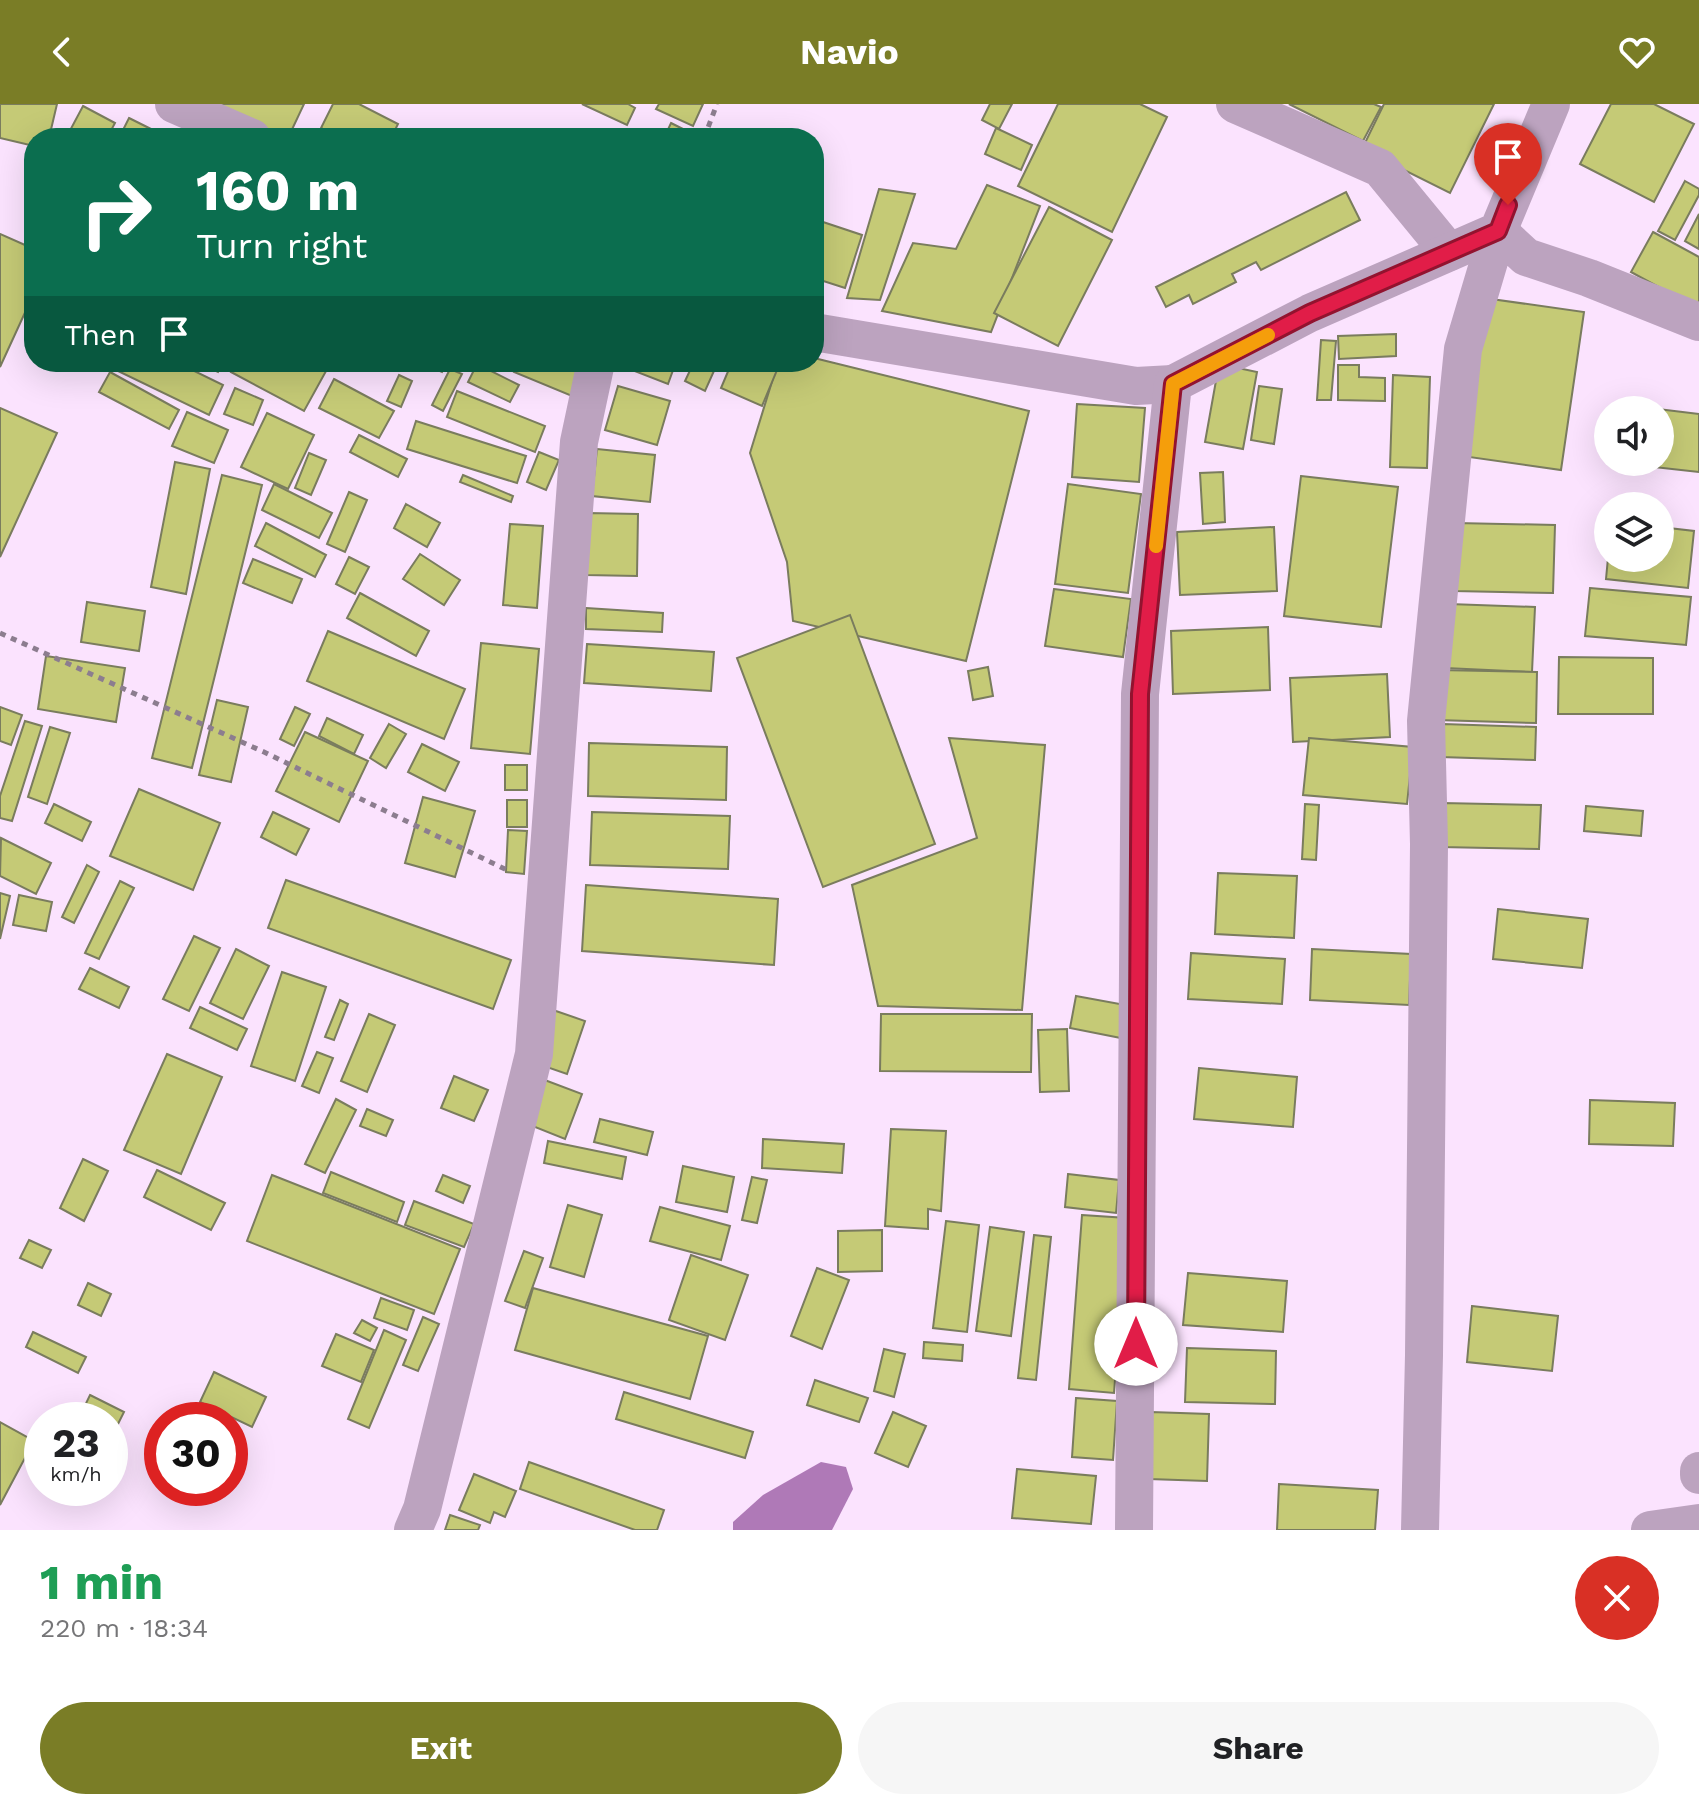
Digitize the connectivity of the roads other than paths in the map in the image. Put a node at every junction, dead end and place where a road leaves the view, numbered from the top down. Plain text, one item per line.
1 (174, 104) edge
2 (1235, 104) edge
3 (1551, 104) edge
4 (229, 128) edge
5 (1498, 231) junction
6 (1449, 252) junction
7 (1699, 322) edge
8 (824, 334) edge
9 (594, 372) edge
10 (1173, 384) junction
11 (1699, 1523) edge
12 (413, 1530) edge
13 (1134, 1530) edge
14 (1420, 1530) edge
15 (1650, 1530) edge

1 - 4 street
2 - 6 street
3 - 5 street
5 - 6 street
5 - 7 street
5 - 14 street
6 - 10 street
8 - 10 street
9 - 12 street
10 - 13 street
11 - 15 street

